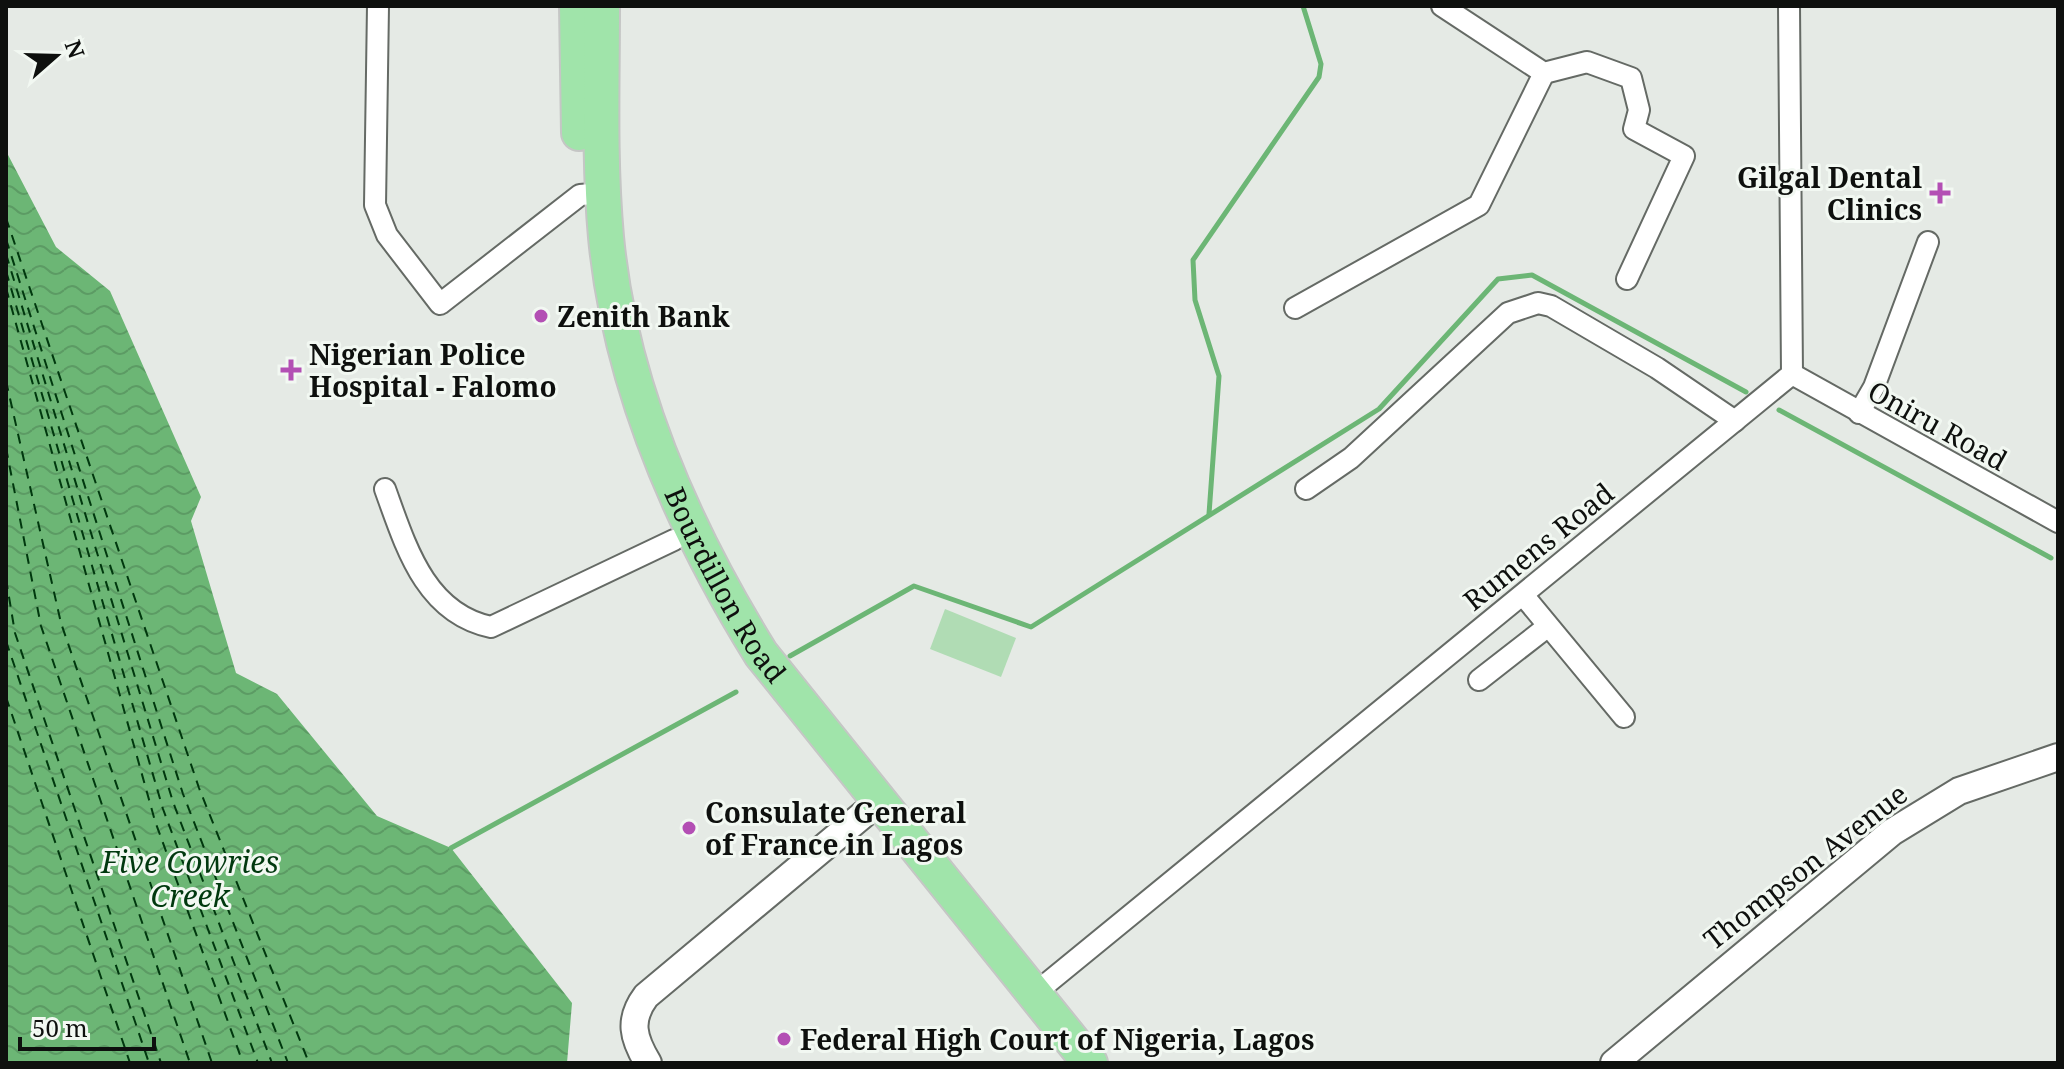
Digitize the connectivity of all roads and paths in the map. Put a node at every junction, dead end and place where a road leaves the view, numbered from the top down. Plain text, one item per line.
1 (378, 6) edge
2 (577, 6) edge
3 (602, 6) edge
4 (1442, 6) edge
5 (1789, 6) edge
6 (1544, 73) junction
7 (592, 194) junction
8 (1928, 242) dead end
9 (1627, 279) dead end
10 (1295, 308) dead end
11 (1792, 374) junction
12 (1859, 413) junction
13 (1735, 421) junction
14 (385, 489) dead end
15 (1306, 489) dead end
16 (2058, 522) edge
17 (674, 540) junction
18 (1523, 595) junction
19 (1547, 627) junction
20 (1479, 680) dead end
21 (1624, 717) dead end
22 (2058, 757) edge
23 (870, 811) junction
24 (1034, 994) junction
25 (648, 1063) edge
26 (1065, 1063) edge
27 (1090, 1063) edge
28 (1614, 1063) edge

1 - 7 street
2 - 7 main road, Bourdillon Road
3 - 7 main road, Bourdillon Road
4 - 6 street
5 - 11 street
6 - 9 street
6 - 10 street
7 - 17 main road, Bourdillon Road
7 - 23 main road, Bourdillon Road
8 - 12 street
11 - 12 street, Oniru Road
11 - 13 street, Rumens Road
12 - 16 street, Oniru Road
13 - 15 street
13 - 18 street, Rumens Road
14 - 17 street
17 - 23 main road, Bourdillon Road
18 - 19 street
18 - 24 street, Rumens Road
19 - 20 street
19 - 21 street
22 - 28 street, Thompson Avenue
23 - 24 main road, Bourdillon Road
23 - 25 street
23 - 26 main road, Bourdillon Road
24 - 27 main road, Bourdillon Road

